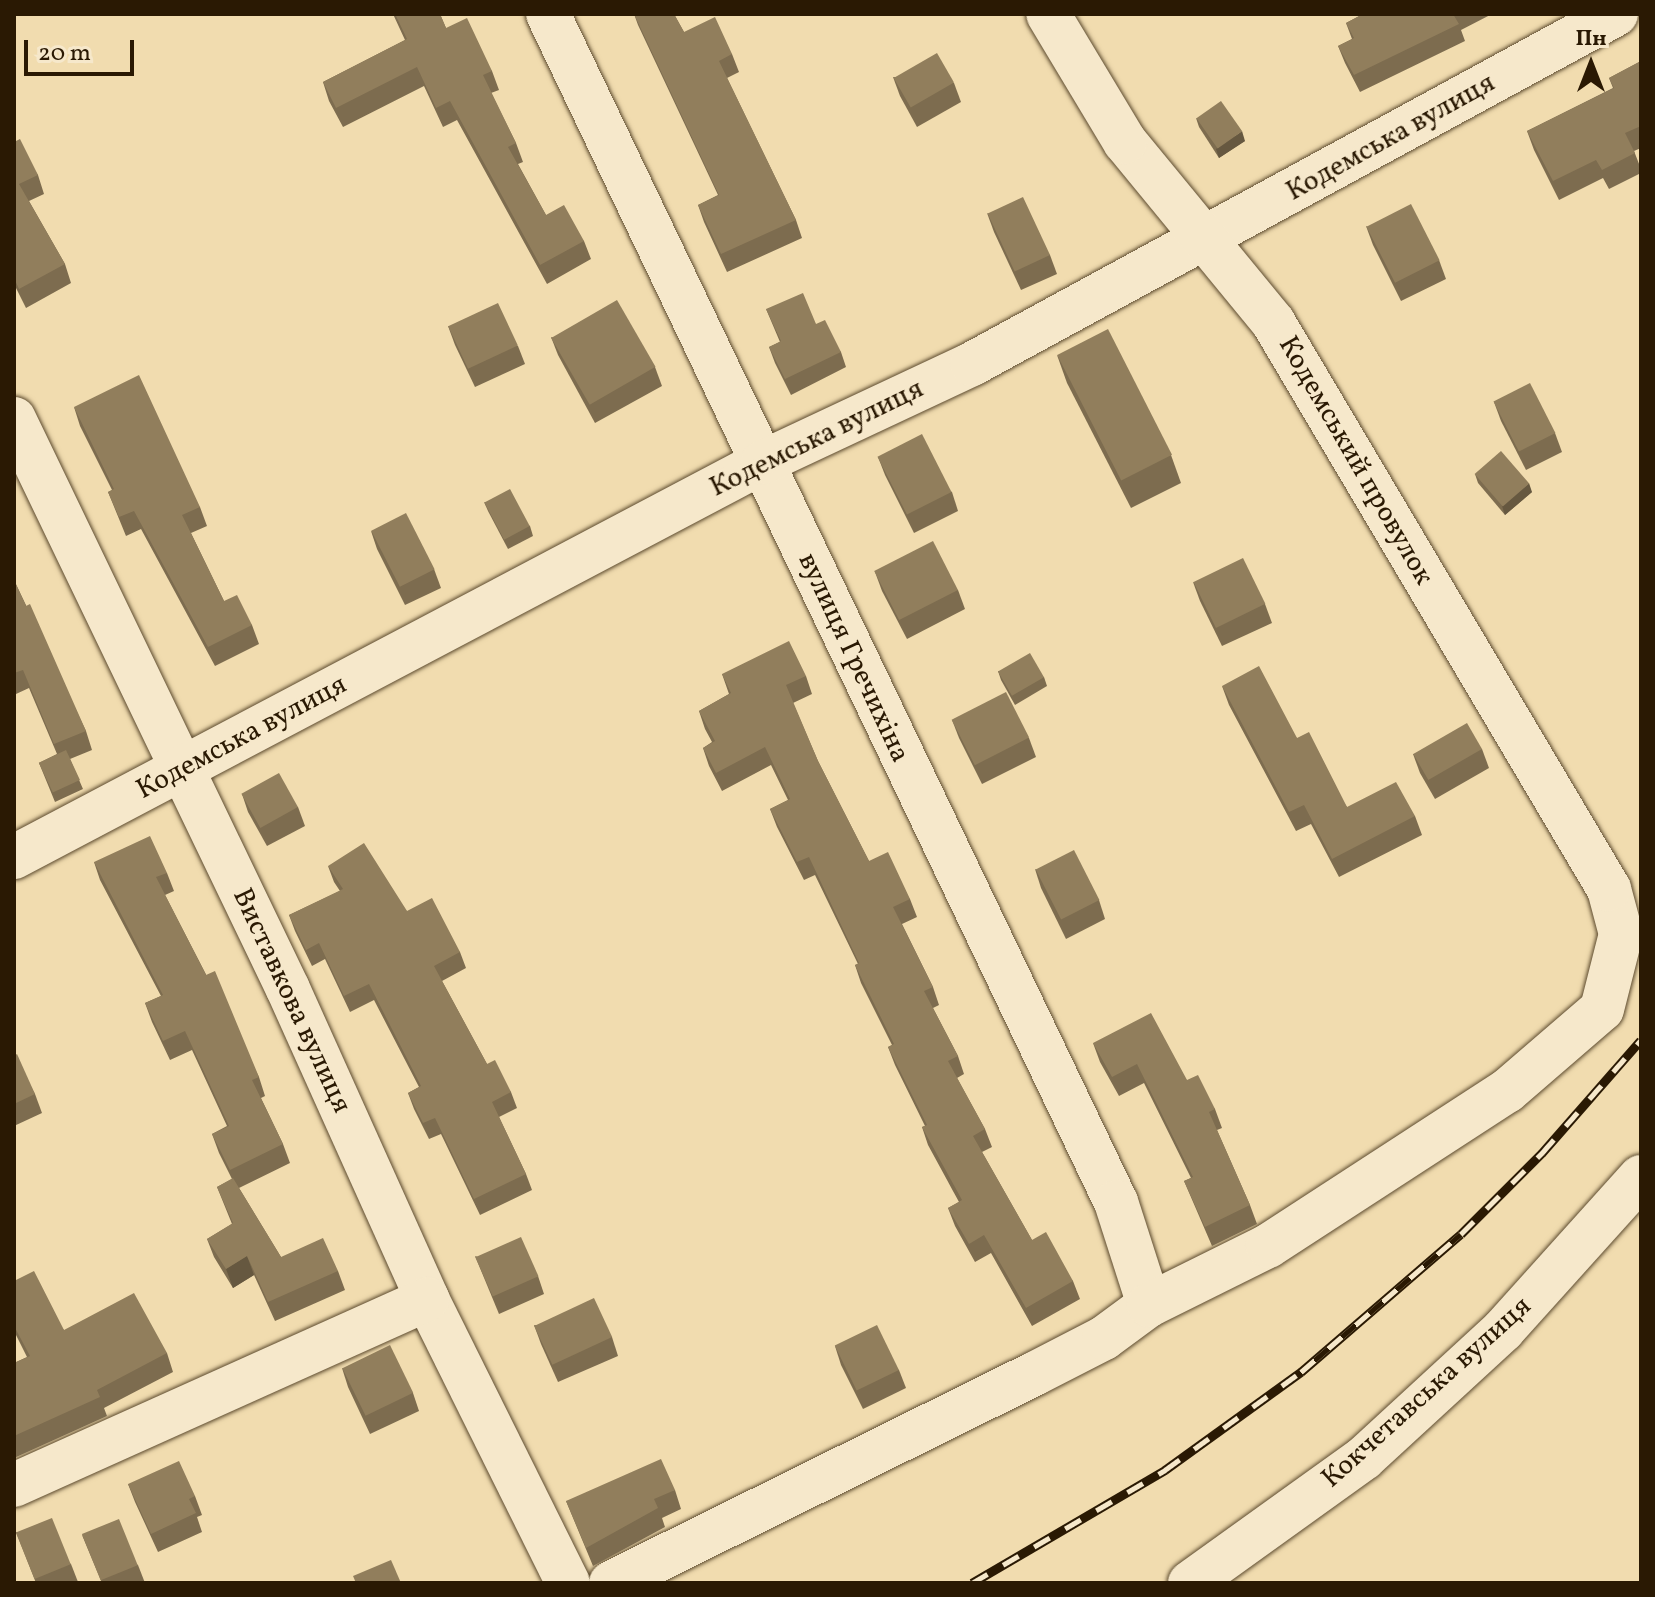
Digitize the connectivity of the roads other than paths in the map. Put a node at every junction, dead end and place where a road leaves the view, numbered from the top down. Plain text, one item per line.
1 (548, 14) edge
2 (1048, 14) edge
3 (1616, 14) edge
4 (1204, 241) junction
5 (14, 419) edge
6 (763, 462) junction
7 (181, 771) junction
8 (14, 857) edge
9 (1641, 1177) edge
10 (427, 1299) junction
11 (1149, 1305) junction
12 (14, 1485) edge
13 (568, 1583) edge
14 (611, 1583) edge
15 (1190, 1583) edge

1 - 6 street, вулиця Гречихіна
2 - 4 street, Кодемський провулок
3 - 4 street, Кодемська вулиця
4 - 6 street, Кодемська вулиця
4 - 11 street, Кодемський провулок
5 - 7 street, Виставкова вулиця
6 - 7 street, Кодемська вулиця
6 - 11 street, вулиця Гречихіна
7 - 8 street, Кодемська вулиця
7 - 10 street, Виставкова вулиця
9 - 15 street, Кокчетавська вулиця
10 - 12 street
10 - 13 street, Виставкова вулиця
11 - 14 street

